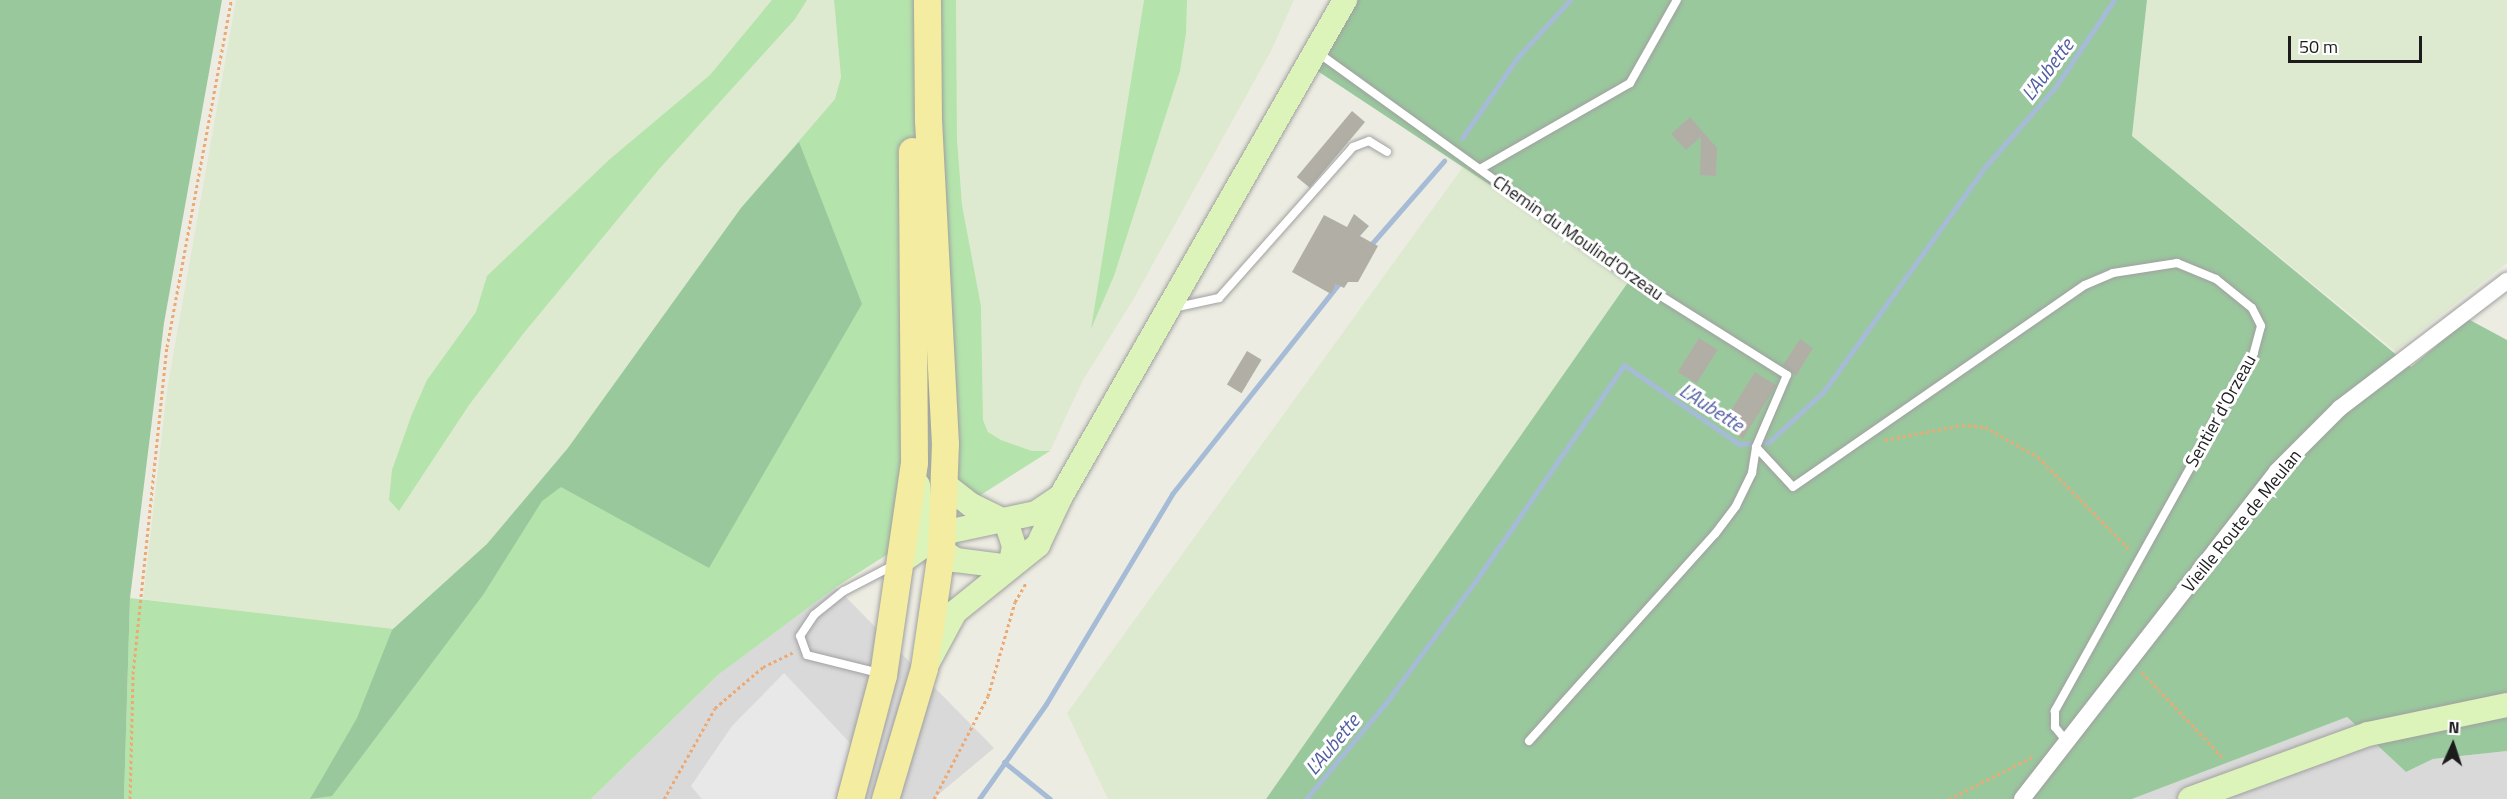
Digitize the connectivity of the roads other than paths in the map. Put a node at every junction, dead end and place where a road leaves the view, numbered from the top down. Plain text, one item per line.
1 (912, 0) edge
2 (927, 0) edge
3 (1345, 0) edge
4 (1677, 0) edge
5 (1315, 51) junction
6 (1387, 152) dead end
7 (1480, 169) junction
8 (2507, 281) edge
9 (1167, 309) junction
10 (1756, 445) junction
11 (914, 462) junction
12 (944, 484) junction
13 (1061, 496) junction
14 (1006, 522) junction
15 (937, 542) junction
16 (902, 561) junction
17 (1021, 570) junction
18 (924, 668) junction
19 (883, 675) junction
20 (2507, 705) edge
21 (1529, 741) dead end
22 (2067, 743) junction
23 (850, 799) edge
24 (885, 799) edge
25 (2022, 799) edge
26 (2190, 799) edge

1 - 11 main road
2 - 12 main road
3 - 5 street
4 - 7 lane
5 - 7 lane, Chemin du Moulind'Orzeau
5 - 9 street
6 - 9 lane
7 - 10 lane, Chemin du Moulind'Orzeau
8 - 22 street, Vieille Route de Meulan
9 - 13 street
10 - 21 lane
10 - 22 lane, Sentier d'Orzeau
11 - 15 street
11 - 16 main road
12 - 14 street
12 - 15 main road
13 - 14 street
13 - 17 street
14 - 15 street
14 - 17 street
15 - 16 street
15 - 17 street
15 - 18 main road
16 - 19 main road
16 - 19 lane
17 - 18 street
18 - 24 main road
19 - 23 main road
20 - 26 street
22 - 25 street, Vieille Route de Meulan

